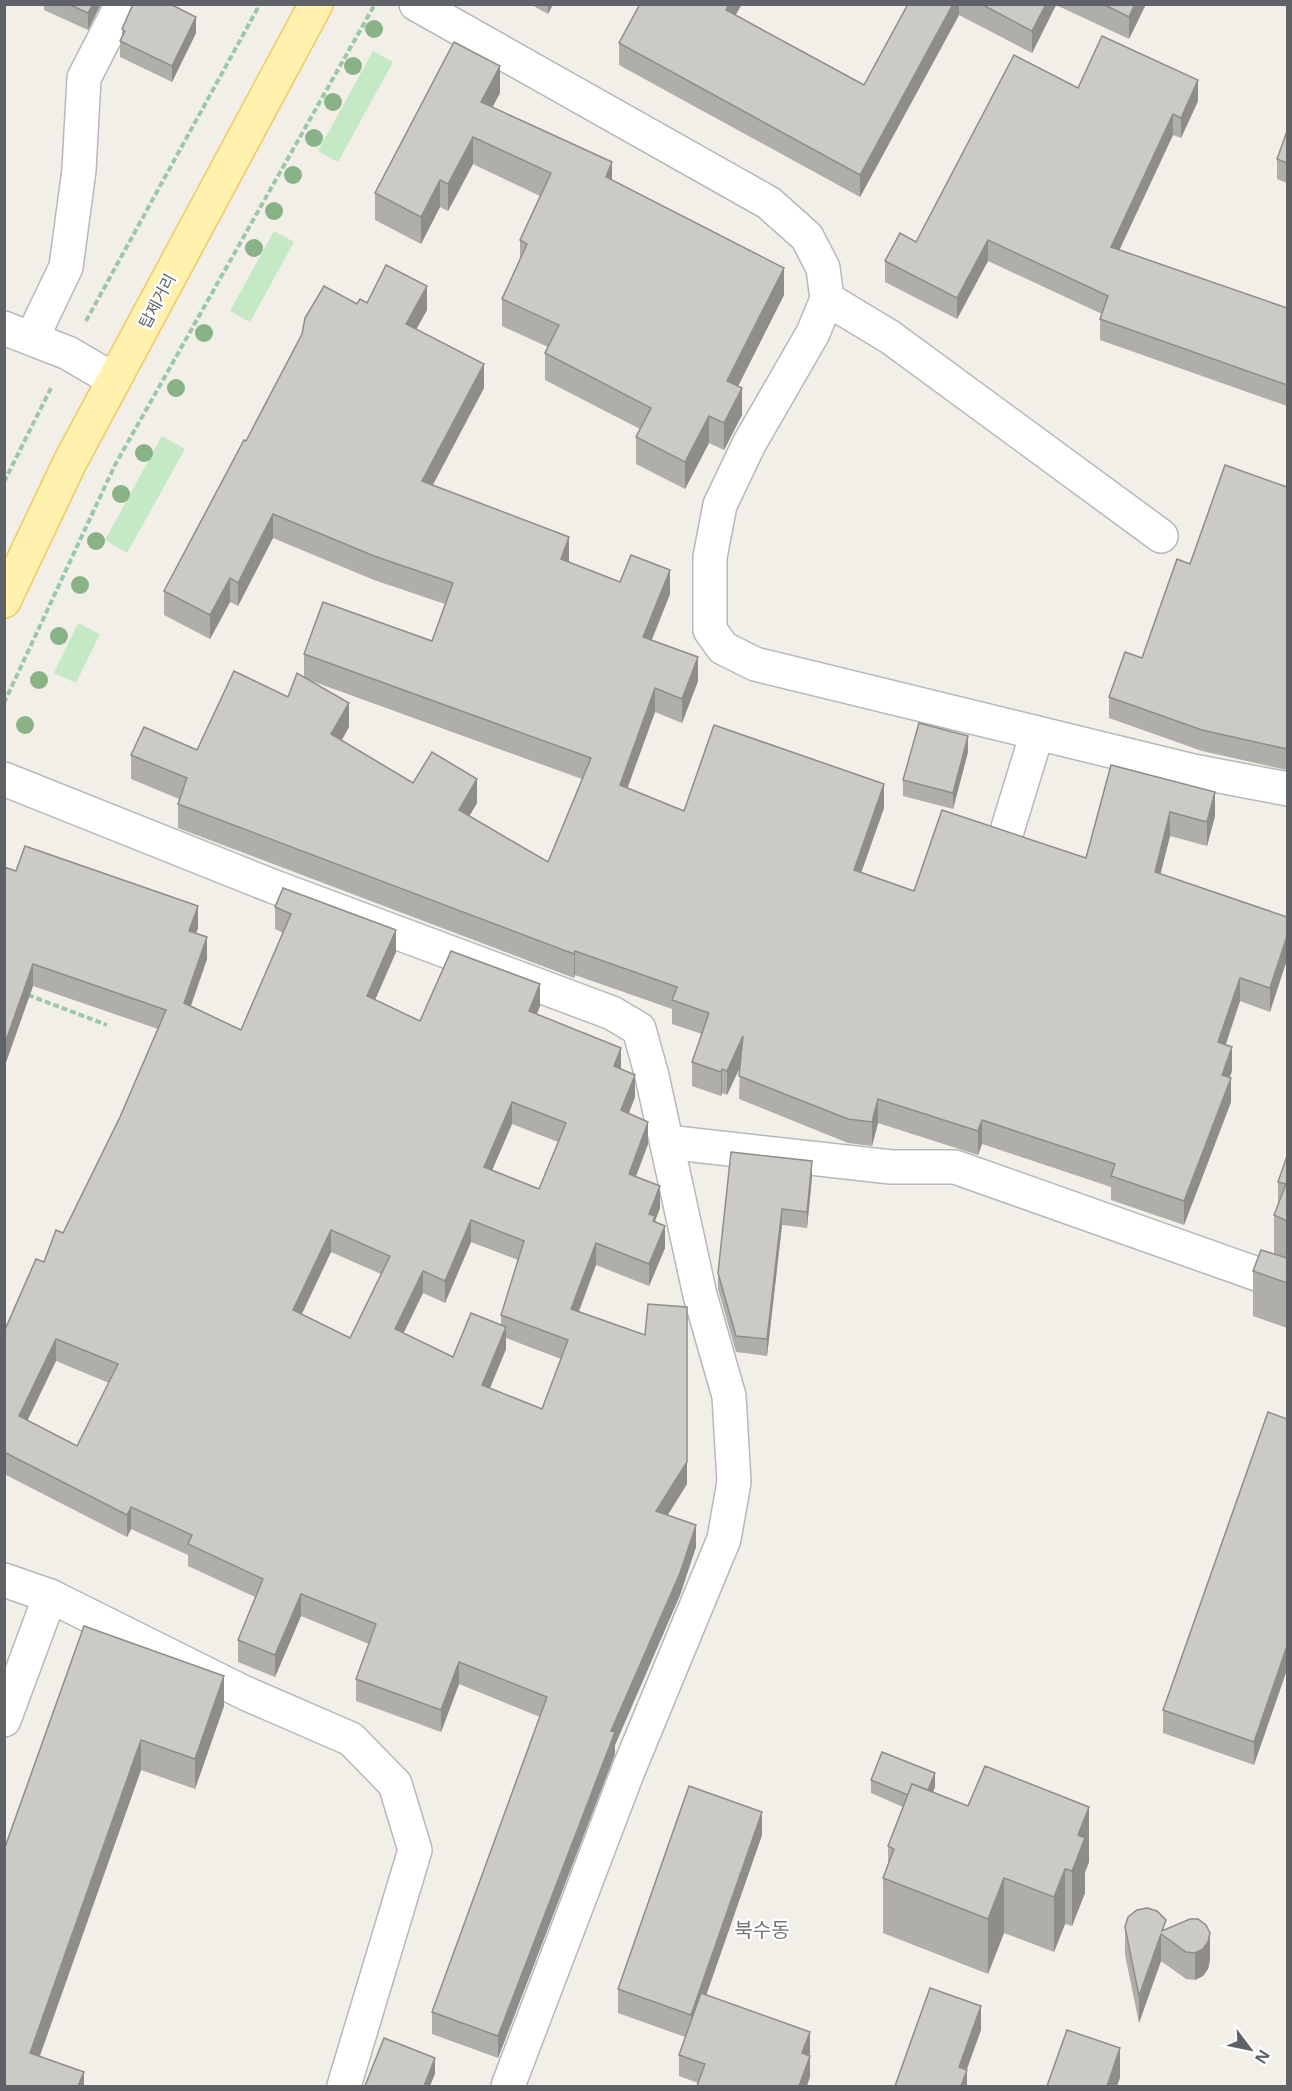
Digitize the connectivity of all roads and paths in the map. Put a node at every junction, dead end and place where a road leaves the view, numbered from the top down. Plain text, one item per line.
1 (122, 4) edge
2 (260, 4) edge
3 (316, 4) edge
4 (375, 4) edge
5 (417, 4) edge
6 (826, 299) junction
7 (18, 333) edge
8 (68, 353) junction
9 (114, 381) junction
10 (4, 482) edge
11 (1161, 536) dead end
12 (4, 601) edge
13 (4, 703) edge
14 (1037, 733) junction
15 (4, 778) edge
16 (1287, 789) edge
17 (1007, 831) edge
18 (25, 994) edge
19 (107, 1026) dead end
20 (667, 1142) junction
21 (1287, 1285) edge
22 (4, 1580) edge
23 (50, 1596) junction
24 (4, 1720) edge
25 (344, 2086) edge
26 (508, 2086) edge

1 - 7 street
2 - 8 path
3 - 9 main road, 탑제거리
4 - 13 path
5 - 6 street
6 - 11 street
6 - 14 street
7 - 8 street
8 - 9 street
8 - 10 path
9 - 12 main road, 탑제거리
14 - 16 street
14 - 17 street
15 - 20 street
18 - 19 path
20 - 21 street
20 - 26 street
22 - 23 street
23 - 24 street
23 - 25 street

